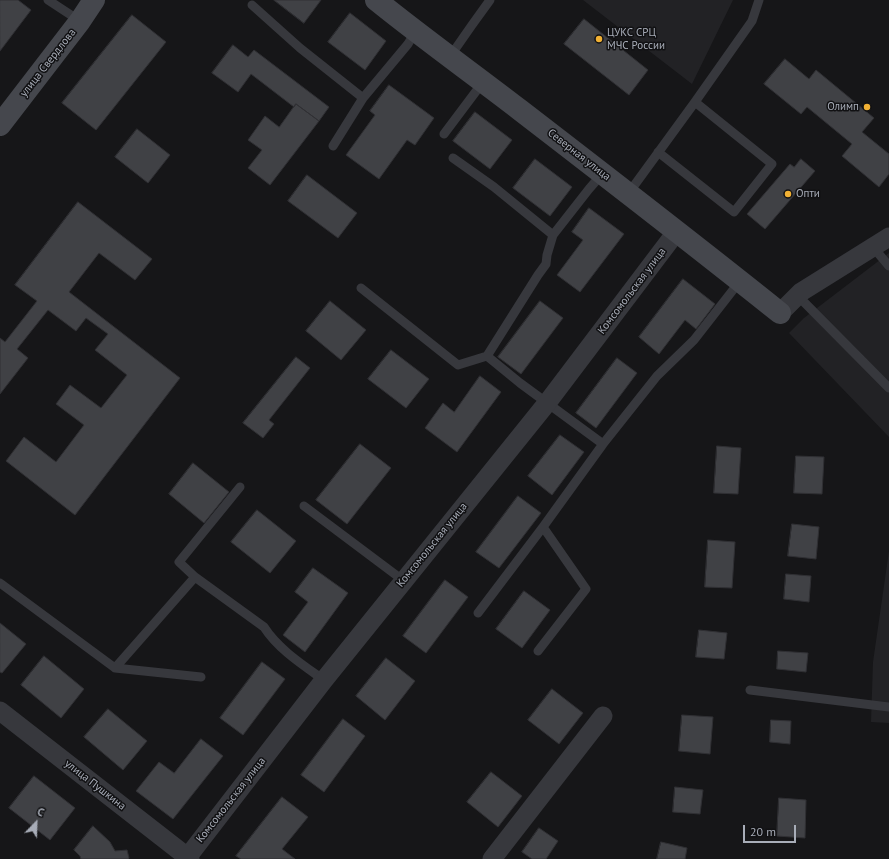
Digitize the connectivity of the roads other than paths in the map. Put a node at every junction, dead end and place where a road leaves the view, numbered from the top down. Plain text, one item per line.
1 (48, 0) edge
2 (94, 0) edge
3 (376, 0) edge
4 (490, 0) edge
5 (758, 0) edge
6 (252, 5) dead end
7 (80, 21) junction
8 (416, 32) junction
9 (449, 58) junction
10 (483, 82) junction
11 (363, 98) junction
12 (695, 102) junction
13 (0, 125) edge
14 (444, 134) dead end
15 (333, 146) dead end
16 (658, 152) junction
17 (453, 158) dead end
18 (602, 174) junction
19 (628, 194) junction
20 (677, 231) junction
21 (553, 235) junction
22 (889, 237) edge
23 (873, 247) junction
24 (889, 266) edge
25 (740, 282) junction
26 (361, 288) dead end
27 (797, 295) junction
28 (780, 313) joint
29 (487, 356) junction
30 (889, 388) edge
31 (547, 403) junction
32 (603, 444) junction
33 (240, 487) dead end
34 (304, 506) dead end
35 (543, 527) junction
36 (195, 577) junction
37 (404, 581) junction
38 (0, 583) edge
39 (478, 613) dead end
40 (538, 651) dead end
41 (115, 668) junction
42 (201, 677) dead end
43 (324, 680) junction
44 (750, 690) dead end
45 (889, 707) edge
46 (0, 711) edge
47 (603, 716) dead end
48 (188, 858) edge
49 (492, 859) edge

1 - 7 lane
2 - 7 street, улица Свердлова
3 - 8 street, Северная улица
4 - 9 lane
5 - 12 lane
6 - 11 lane
7 - 13 street, улица Свердлова
8 - 9 street, Северная улица
8 - 11 lane
9 - 10 street, Северная улица
10 - 14 lane
10 - 18 street, Северная улица
11 - 15 lane
12 - 16 lane
12 - 16 lane
16 - 19 lane
17 - 21 lane
18 - 19 street, Северная улица
18 - 21 lane
19 - 20 street, Северная улица
20 - 25 street, Северная улица
20 - 31 street, Комсомольская улица
21 - 29 lane
22 - 23 street
23 - 24 lane
23 - 27 street
25 - 28 street, Северная улица
25 - 32 lane
26 - 29 lane
27 - 28 street
27 - 30 lane
29 - 31 lane
31 - 32 lane
31 - 37 street, Комсомольская улица
32 - 35 lane
33 - 36 lane
34 - 37 lane
35 - 39 lane
35 - 40 lane
36 - 41 lane
36 - 43 lane
37 - 43 street, Комсомольская улица
38 - 41 lane
41 - 42 lane
43 - 48 street, Комсомольская улица
44 - 45 lane
46 - 48 street, улица Пушкина
47 - 49 street

